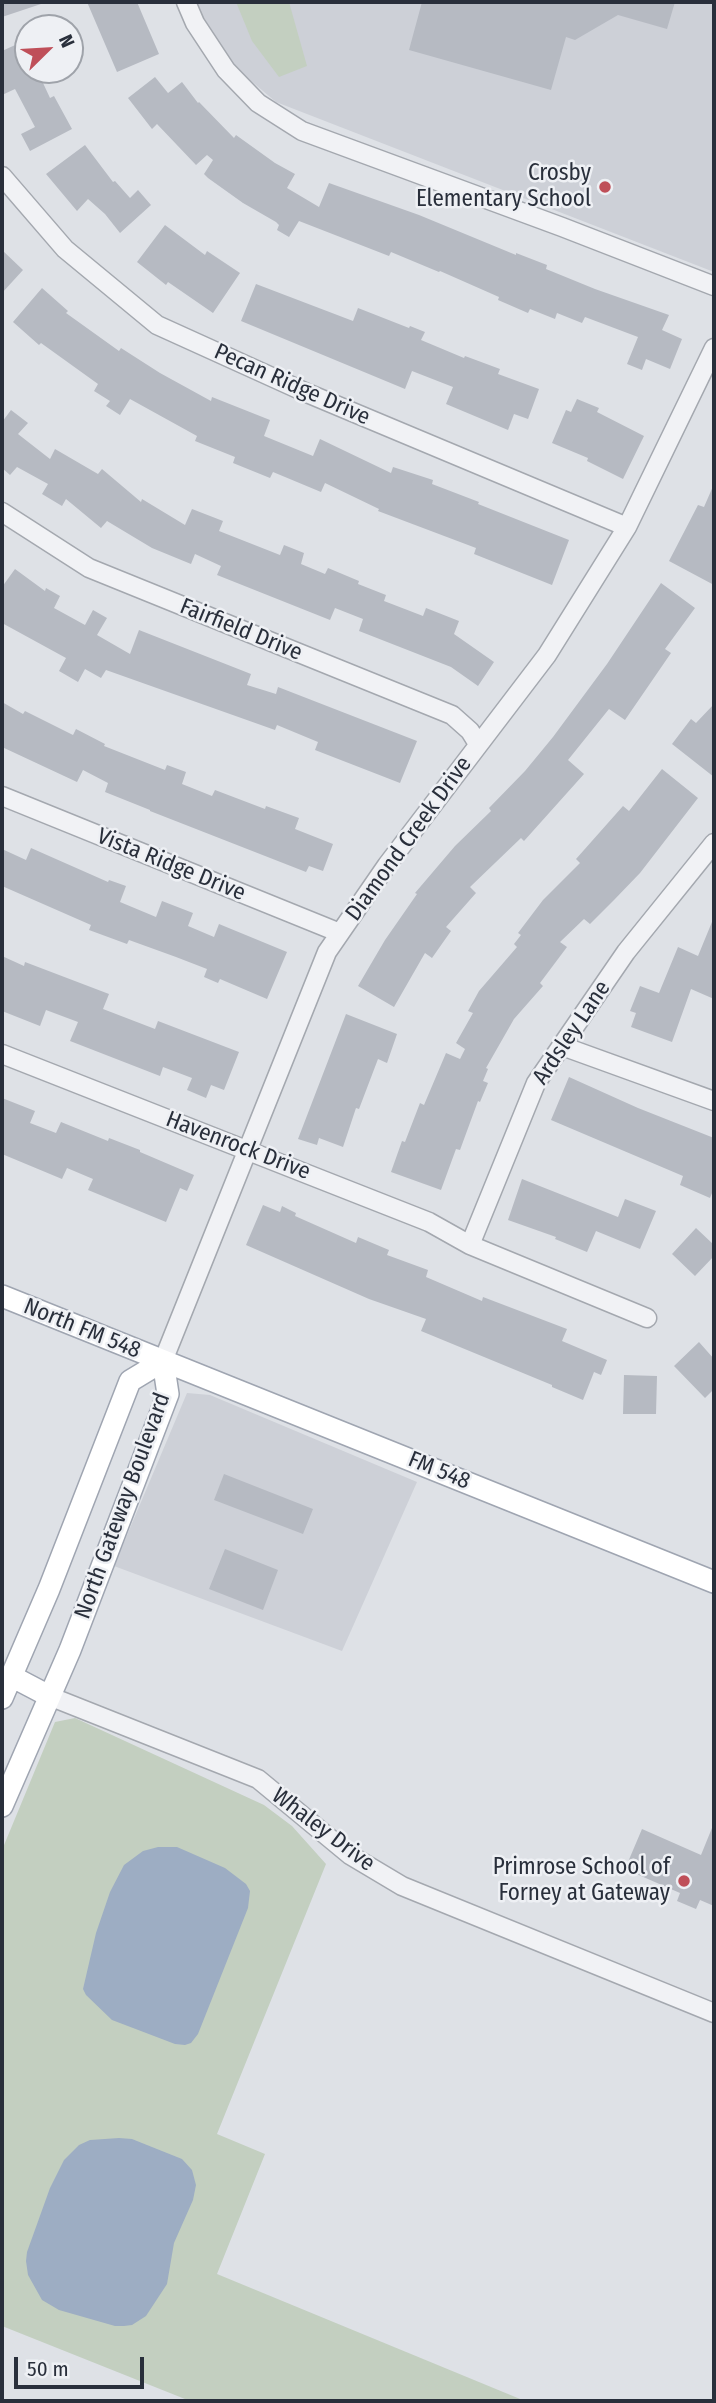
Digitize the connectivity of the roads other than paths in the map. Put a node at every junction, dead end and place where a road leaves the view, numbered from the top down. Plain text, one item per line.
1 (186, 2) edge
2 (2, 176) edge
3 (714, 286) edge
4 (714, 348) edge
5 (2, 512) edge
6 (627, 527) junction
7 (478, 744) junction
8 (2, 796) edge
9 (714, 843) edge
10 (340, 933) junction
11 (562, 1046) junction
12 (2, 1054) edge
13 (714, 1101) edge
14 (248, 1150) junction
15 (470, 1245) junction
16 (2, 1296) edge
17 (647, 1318) dead end
18 (163, 1361) junction
19 (714, 1582) edge
20 (11, 1676) junction
21 (49, 1696) junction
22 (2, 1698) edge
23 (2, 1806) edge
24 (714, 2013) edge

1 - 3 street
2 - 6 street, Pecan Ridge Drive
4 - 6 street, Diamond Creek Drive
5 - 7 street, Fairfield Drive
6 - 7 street, Diamond Creek Drive
7 - 10 street, Diamond Creek Drive
8 - 10 street, Vista Ridge Drive
9 - 11 street, Ardsley Lane
10 - 14 street, Diamond Creek Drive
11 - 13 street
11 - 15 street, Ardsley Lane
12 - 14 street, Havenrock Drive
14 - 15 street, Havenrock Drive
14 - 18 street, Diamond Creek Drive
15 - 17 street, Havenrock Drive
16 - 18 main road, North FM 548 / FM 548
18 - 19 main road, FM 548 / FM 548
18 - 20 main road, North Gateway Boulevard
18 - 21 main road, North Gateway Boulevard
20 - 21 main road
20 - 22 main road, North Gateway Boulevard
21 - 23 main road, North Gateway Boulevard
21 - 24 street, Whaley Drive

